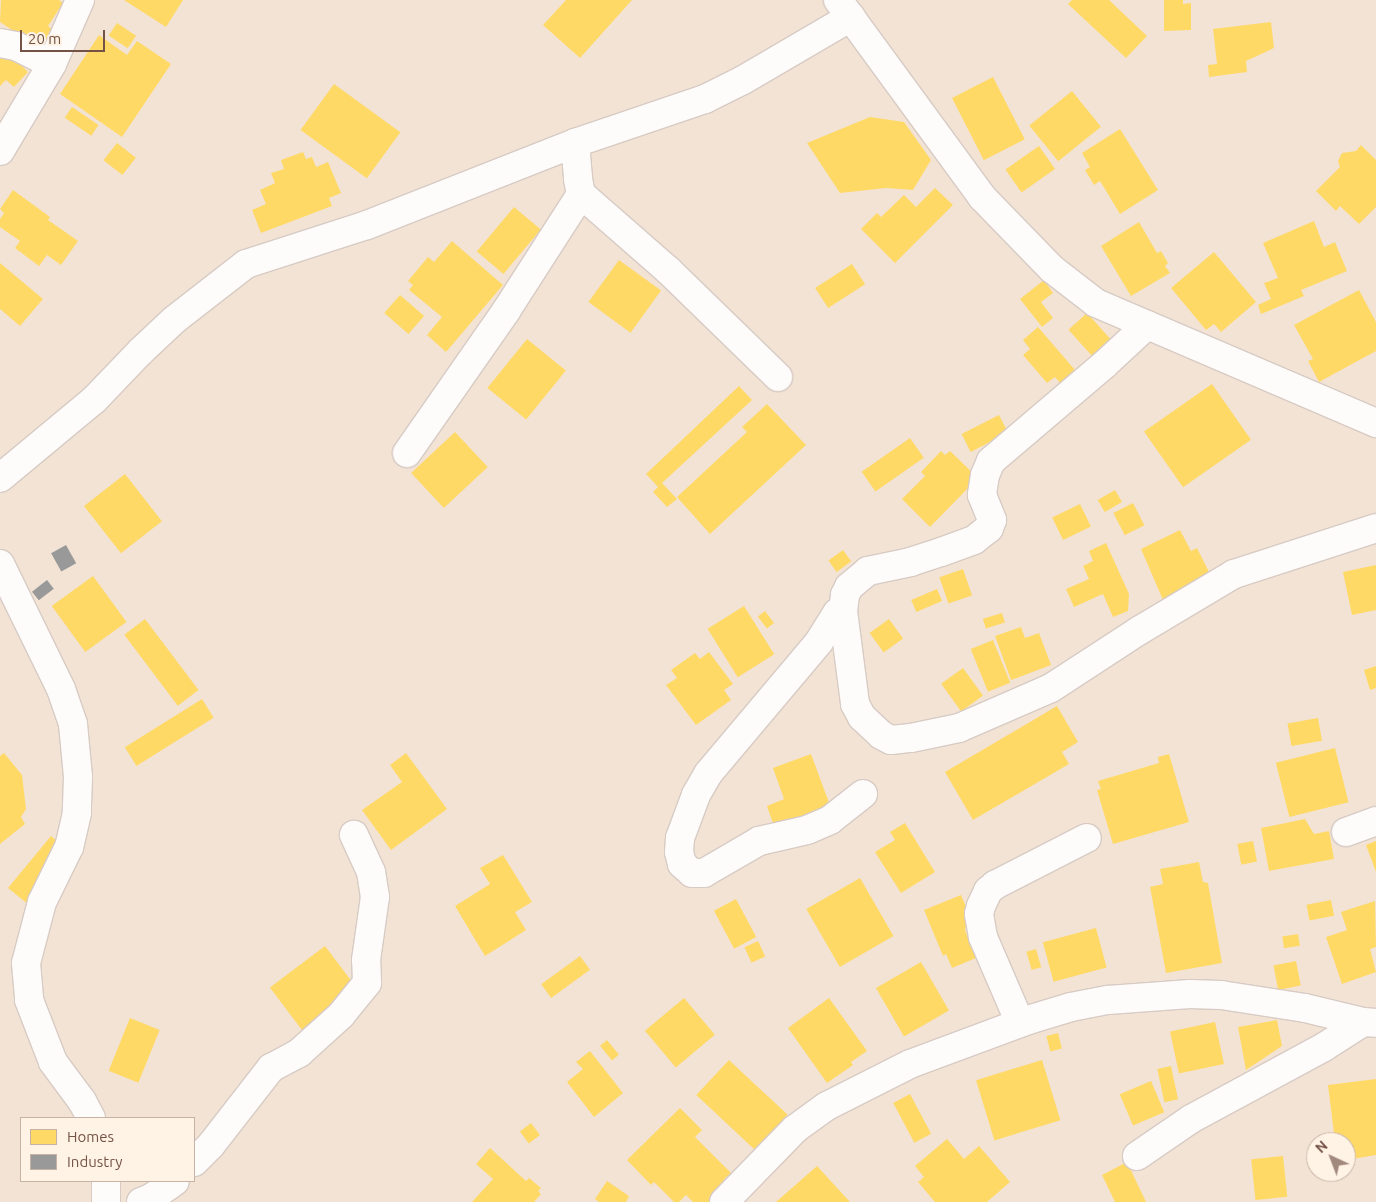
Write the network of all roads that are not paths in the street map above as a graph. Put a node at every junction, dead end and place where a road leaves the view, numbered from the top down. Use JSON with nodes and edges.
{"nodes":[{"id":1,"x":80,"y":0,"type":"edge"},
{"id":2,"x":844,"y":9,"type":"edge"},
{"id":3,"x":0,"y":43,"type":"edge"},
{"id":4,"x":52,"y":64,"type":"junction"},
{"id":5,"x":575,"y":142,"type":"junction"},
{"id":6,"x":1,"y":148,"type":"edge"},
{"id":7,"x":581,"y":194,"type":"junction"},
{"id":8,"x":1147,"y":324,"type":"junction"},
{"id":9,"x":778,"y":377,"type":"dead end"},
{"id":10,"x":1376,"y":422,"type":"edge"},
{"id":11,"x":407,"y":452,"type":"dead end"},
{"id":12,"x":0,"y":478,"type":"edge"},
{"id":13,"x":1376,"y":528,"type":"edge"},
{"id":14,"x":0,"y":564,"type":"edge"},
{"id":15,"x":843,"y":610,"type":"junction"},
{"id":16,"x":863,"y":794,"type":"dead end"},
{"id":17,"x":1376,"y":822,"type":"edge"},
{"id":18,"x":1346,"y":832,"type":"dead end"},
{"id":19,"x":354,"y":835,"type":"dead end"},
{"id":20,"x":1087,"y":838,"type":"dead end"},
{"id":21,"x":1020,"y":1023,"type":"junction"},
{"id":22,"x":1369,"y":1023,"type":"edge"},
{"id":23,"x":90,"y":1117,"type":"edge"},
{"id":24,"x":1137,"y":1156,"type":"dead end"},
{"id":25,"x":195,"y":1161,"type":"edge"},
{"id":26,"x":106,"y":1182,"type":"edge"},
{"id":27,"x":173,"y":1182,"type":"edge"},
{"id":28,"x":106,"y":1202,"type":"edge"},
{"id":29,"x":141,"y":1202,"type":"edge"},
{"id":30,"x":724,"y":1202,"type":"edge"}],
"edges":[{"from":1,"to":4,"type":"street"},
{"from":2,"to":5,"type":"street"},
{"from":2,"to":8,"type":"street"},
{"from":3,"to":4,"type":"street"},
{"from":4,"to":6,"type":"street"},
{"from":5,"to":7,"type":"street"},
{"from":5,"to":12,"type":"street"},
{"from":7,"to":9,"type":"street"},
{"from":7,"to":11,"type":"street"},
{"from":8,"to":10,"type":"street"},
{"from":8,"to":15,"type":"street"},
{"from":13,"to":15,"type":"street"},
{"from":14,"to":23,"type":"street"},
{"from":15,"to":16,"type":"street"},
{"from":17,"to":18,"type":"street"},
{"from":19,"to":25,"type":"street"},
{"from":20,"to":21,"type":"street"},
{"from":21,"to":22,"type":"street"},
{"from":21,"to":30,"type":"street"},
{"from":22,"to":24,"type":"street"},
{"from":26,"to":28,"type":"street"},
{"from":27,"to":29,"type":"street"}]}
